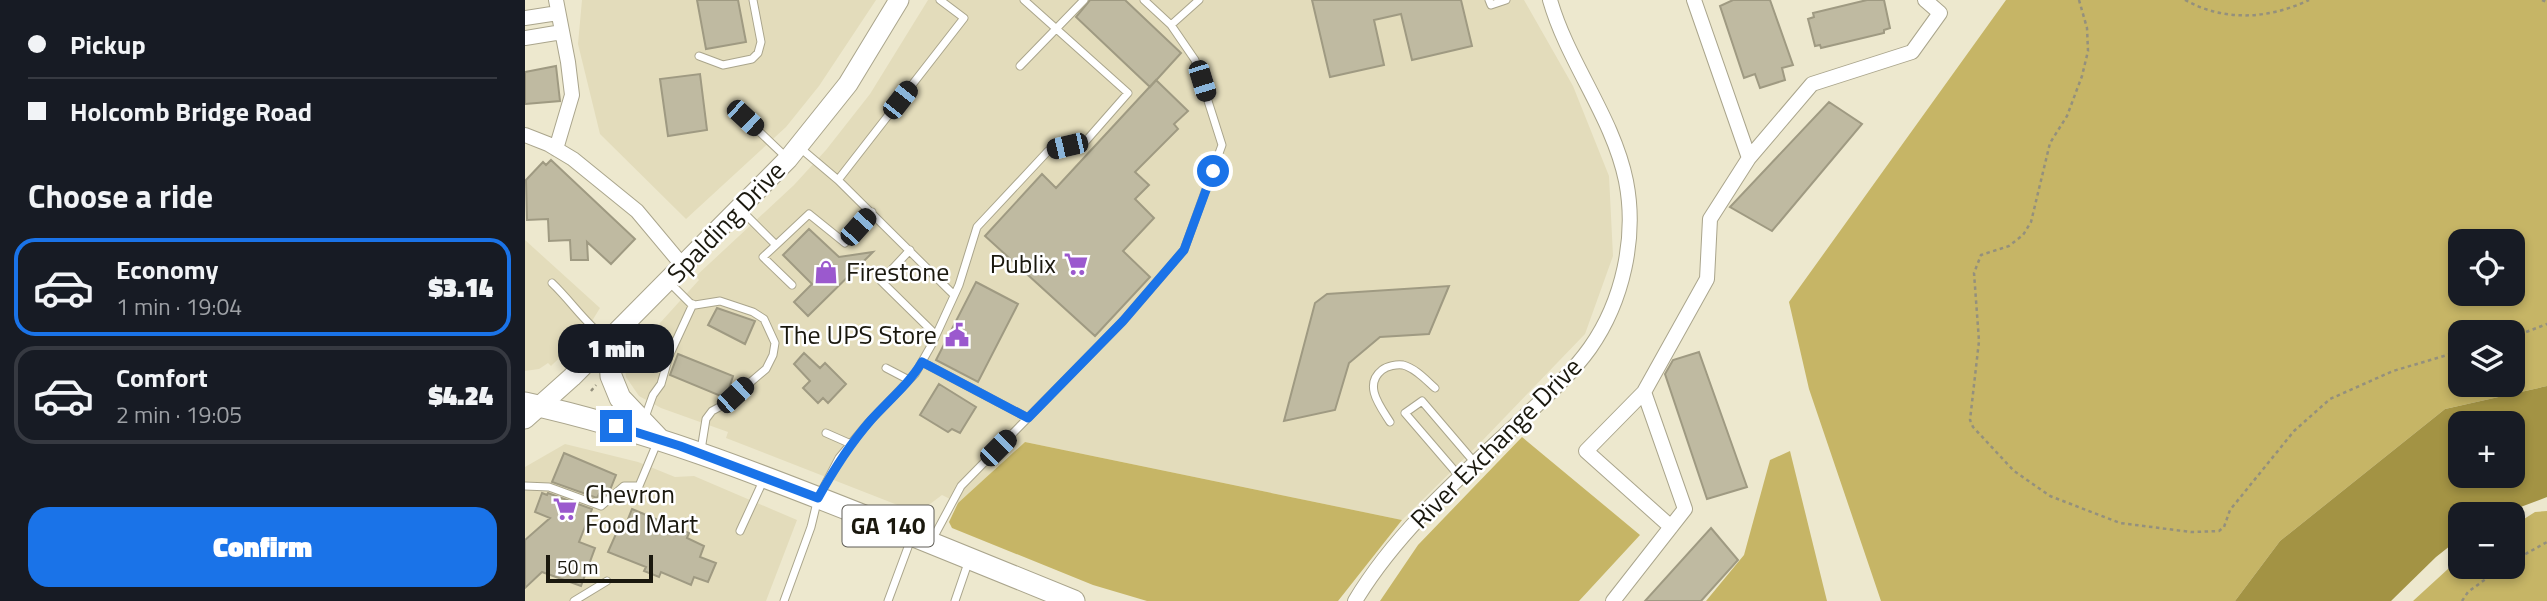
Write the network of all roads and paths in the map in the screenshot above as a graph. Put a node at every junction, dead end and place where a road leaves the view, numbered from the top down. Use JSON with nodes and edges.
{"nodes":[{"id":1,"x":753,"y":0,"type":"edge"},
{"id":2,"x":899,"y":0,"type":"edge"},
{"id":3,"x":940,"y":0,"type":"edge"},
{"id":4,"x":1024,"y":0,"type":"edge"},
{"id":5,"x":1084,"y":0,"type":"edge"},
{"id":6,"x":1144,"y":0,"type":"edge"},
{"id":7,"x":1199,"y":0,"type":"edge"},
{"id":8,"x":1489,"y":0,"type":"edge"},
{"id":9,"x":1506,"y":0,"type":"edge"},
{"id":10,"x":1550,"y":0,"type":"edge"},
{"id":11,"x":1694,"y":0,"type":"edge"},
{"id":12,"x":1924,"y":0,"type":"edge"},
{"id":13,"x":2079,"y":0,"type":"edge"},
{"id":14,"x":2185,"y":0,"type":"edge"},
{"id":15,"x":2309,"y":0,"type":"edge"},
{"id":16,"x":2542,"y":0,"type":"edge"},
{"id":17,"x":2547,"y":2,"type":"edge"},
{"id":18,"x":557,"y":6,"type":"edge"},
{"id":19,"x":525,"y":18,"type":"edge"},
{"id":20,"x":1171,"y":25,"type":"junction"},
{"id":21,"x":1056,"y":29,"type":"junction"},
{"id":22,"x":562,"y":32,"type":"junction"},
{"id":23,"x":525,"y":38,"type":"edge"},
{"id":24,"x":699,"y":56,"type":"dead end"},
{"id":25,"x":1020,"y":66,"type":"dead end"},
{"id":26,"x":745,"y":118,"type":"dead end"},
{"id":27,"x":525,"y":135,"type":"edge"},
{"id":28,"x":556,"y":149,"type":"junction"},
{"id":29,"x":793,"y":153,"type":"junction"},
{"id":30,"x":1749,"y":158,"type":"junction"},
{"id":31,"x":838,"y":180,"type":"junction"},
{"id":32,"x":740,"y":209,"type":"junction"},
{"id":33,"x":872,"y":212,"type":"junction"},
{"id":34,"x":776,"y":246,"type":"junction"},
{"id":35,"x":910,"y":250,"type":"junction"},
{"id":36,"x":683,"y":266,"type":"junction"},
{"id":37,"x":668,"y":281,"type":"junction"},
{"id":38,"x":552,"y":283,"type":"dead end"},
{"id":39,"x":792,"y":285,"type":"dead end"},
{"id":40,"x":954,"y":295,"type":"junction"},
{"id":41,"x":693,"y":304,"type":"junction"},
{"id":42,"x":2547,"y":324,"type":"edge"},
{"id":43,"x":2525,"y":332,"type":"edge"},
{"id":44,"x":936,"y":335,"type":"junction"},
{"id":45,"x":609,"y":341,"type":"junction"},
{"id":46,"x":2448,"y":355,"type":"edge"},
{"id":47,"x":922,"y":362,"type":"junction"},
{"id":48,"x":886,"y":368,"type":"dead end"},
{"id":49,"x":909,"y":380,"type":"junction"},
{"id":50,"x":590,"y":383,"type":"dead end"},
{"id":51,"x":1435,"y":388,"type":"dead end"},
{"id":52,"x":591,"y":391,"type":"dead end"},
{"id":53,"x":1644,"y":393,"type":"junction"},
{"id":54,"x":530,"y":410,"type":"edge"},
{"id":55,"x":1028,"y":418,"type":"junction"},
{"id":56,"x":644,"y":420,"type":"junction"},
{"id":57,"x":1390,"y":422,"type":"dead end"},
{"id":58,"x":826,"y":433,"type":"dead end"},
{"id":59,"x":659,"y":439,"type":"junction"},
{"id":60,"x":851,"y":444,"type":"junction"},
{"id":61,"x":700,"y":454,"type":"junction"},
{"id":62,"x":1475,"y":463,"type":"junction"},
{"id":63,"x":764,"y":477,"type":"junction"},
{"id":64,"x":1460,"y":477,"type":"junction"},
{"id":65,"x":525,"y":486,"type":"edge"},
{"id":66,"x":818,"y":498,"type":"junction"},
{"id":67,"x":1671,"y":527,"type":"junction"},
{"id":68,"x":740,"y":531,"type":"dead end"},
{"id":69,"x":921,"y":539,"type":"junction"},
{"id":70,"x":2547,"y":542,"type":"edge"},
{"id":71,"x":2525,"y":554,"type":"edge"},
{"id":72,"x":970,"y":559,"type":"junction"},
{"id":73,"x":2486,"y":579,"type":"edge"},
{"id":74,"x":607,"y":581,"type":"dead end"},
{"id":75,"x":574,"y":601,"type":"edge"},
{"id":76,"x":784,"y":601,"type":"edge"},
{"id":77,"x":888,"y":601,"type":"edge"},
{"id":78,"x":955,"y":601,"type":"edge"},
{"id":79,"x":1074,"y":601,"type":"edge"},
{"id":80,"x":1355,"y":601,"type":"edge"},
{"id":81,"x":1613,"y":601,"type":"edge"},
{"id":82,"x":2462,"y":601,"type":"edge"}],
"edges":[{"from":1,"to":24,"type":"lane"},
{"from":2,"to":29,"type":"main road","name":"Spalding Drive"},
{"from":3,"to":31,"type":"lane"},
{"from":4,"to":21,"type":"lane"},
{"from":5,"to":21,"type":"lane"},
{"from":6,"to":20,"type":"lane"},
{"from":7,"to":20,"type":"lane"},
{"from":8,"to":9,"type":"lane"},
{"from":10,"to":62,"type":"street","name":"River Exchange Drive"},
{"from":11,"to":30,"type":"street"},
{"from":12,"to":30,"type":"street"},
{"from":13,"to":46,"type":"path"},
{"from":14,"to":15,"type":"path"},
{"from":16,"to":17,"type":"path"},
{"from":18,"to":19,"type":"street"},
{"from":18,"to":22,"type":"street"},
{"from":20,"to":55,"type":"lane"},
{"from":21,"to":25,"type":"lane"},
{"from":21,"to":40,"type":"lane"},
{"from":22,"to":23,"type":"street"},
{"from":22,"to":28,"type":"street"},
{"from":26,"to":29,"type":"lane"},
{"from":27,"to":28,"type":"street"},
{"from":28,"to":36,"type":"street"},
{"from":29,"to":31,"type":"lane"},
{"from":29,"to":32,"type":"main road","name":"Spalding Drive"},
{"from":30,"to":53,"type":"street"},
{"from":31,"to":33,"type":"lane"},
{"from":32,"to":34,"type":"lane"},
{"from":32,"to":36,"type":"main road","name":"Spalding Drive"},
{"from":33,"to":34,"type":"lane"},
{"from":33,"to":35,"type":"lane"},
{"from":34,"to":39,"type":"lane"},
{"from":35,"to":40,"type":"lane"},
{"from":35,"to":44,"type":"lane"},
{"from":36,"to":37,"type":"main road","name":"Spalding Drive"},
{"from":37,"to":41,"type":"lane"},
{"from":37,"to":45,"type":"main road","name":"Spalding Drive"},
{"from":38,"to":45,"type":"lane"},
{"from":40,"to":44,"type":"lane"},
{"from":41,"to":56,"type":"lane"},
{"from":41,"to":61,"type":"lane"},
{"from":42,"to":43,"type":"path"},
{"from":44,"to":47,"type":"lane"},
{"from":45,"to":54,"type":"main road","name":"Spalding Drive"},
{"from":45,"to":56,"type":"main road"},
{"from":47,"to":49,"type":"lane"},
{"from":47,"to":55,"type":"lane"},
{"from":48,"to":49,"type":"lane"},
{"from":49,"to":60,"type":"lane"},
{"from":50,"to":52,"type":"path"},
{"from":51,"to":57,"type":"lane"},
{"from":53,"to":67,"type":"street"},
{"from":53,"to":67,"type":"street"},
{"from":54,"to":59,"type":"main road","number":"GA 140"},
{"from":55,"to":69,"type":"lane"},
{"from":56,"to":59,"type":"main road"},
{"from":58,"to":60,"type":"lane"},
{"from":59,"to":61,"type":"main road","number":"GA 140"},
{"from":59,"to":65,"type":"lane"},
{"from":60,"to":66,"type":"lane"},
{"from":61,"to":63,"type":"main road","number":"GA 140"},
{"from":62,"to":64,"type":"street","name":"River Exchange Drive"},
{"from":62,"to":64,"type":"lane"},
{"from":63,"to":66,"type":"main road","number":"GA 140"},
{"from":63,"to":68,"type":"lane"},
{"from":64,"to":80,"type":"street","name":"River Exchange Drive"},
{"from":66,"to":69,"type":"main road","number":"GA 140"},
{"from":66,"to":76,"type":"lane"},
{"from":67,"to":81,"type":"street"},
{"from":69,"to":72,"type":"main road","number":"GA 140"},
{"from":69,"to":77,"type":"lane"},
{"from":70,"to":71,"type":"path"},
{"from":72,"to":78,"type":"lane"},
{"from":72,"to":79,"type":"main road","number":"GA 140"},
{"from":73,"to":82,"type":"path"},
{"from":74,"to":75,"type":"lane"}]}
